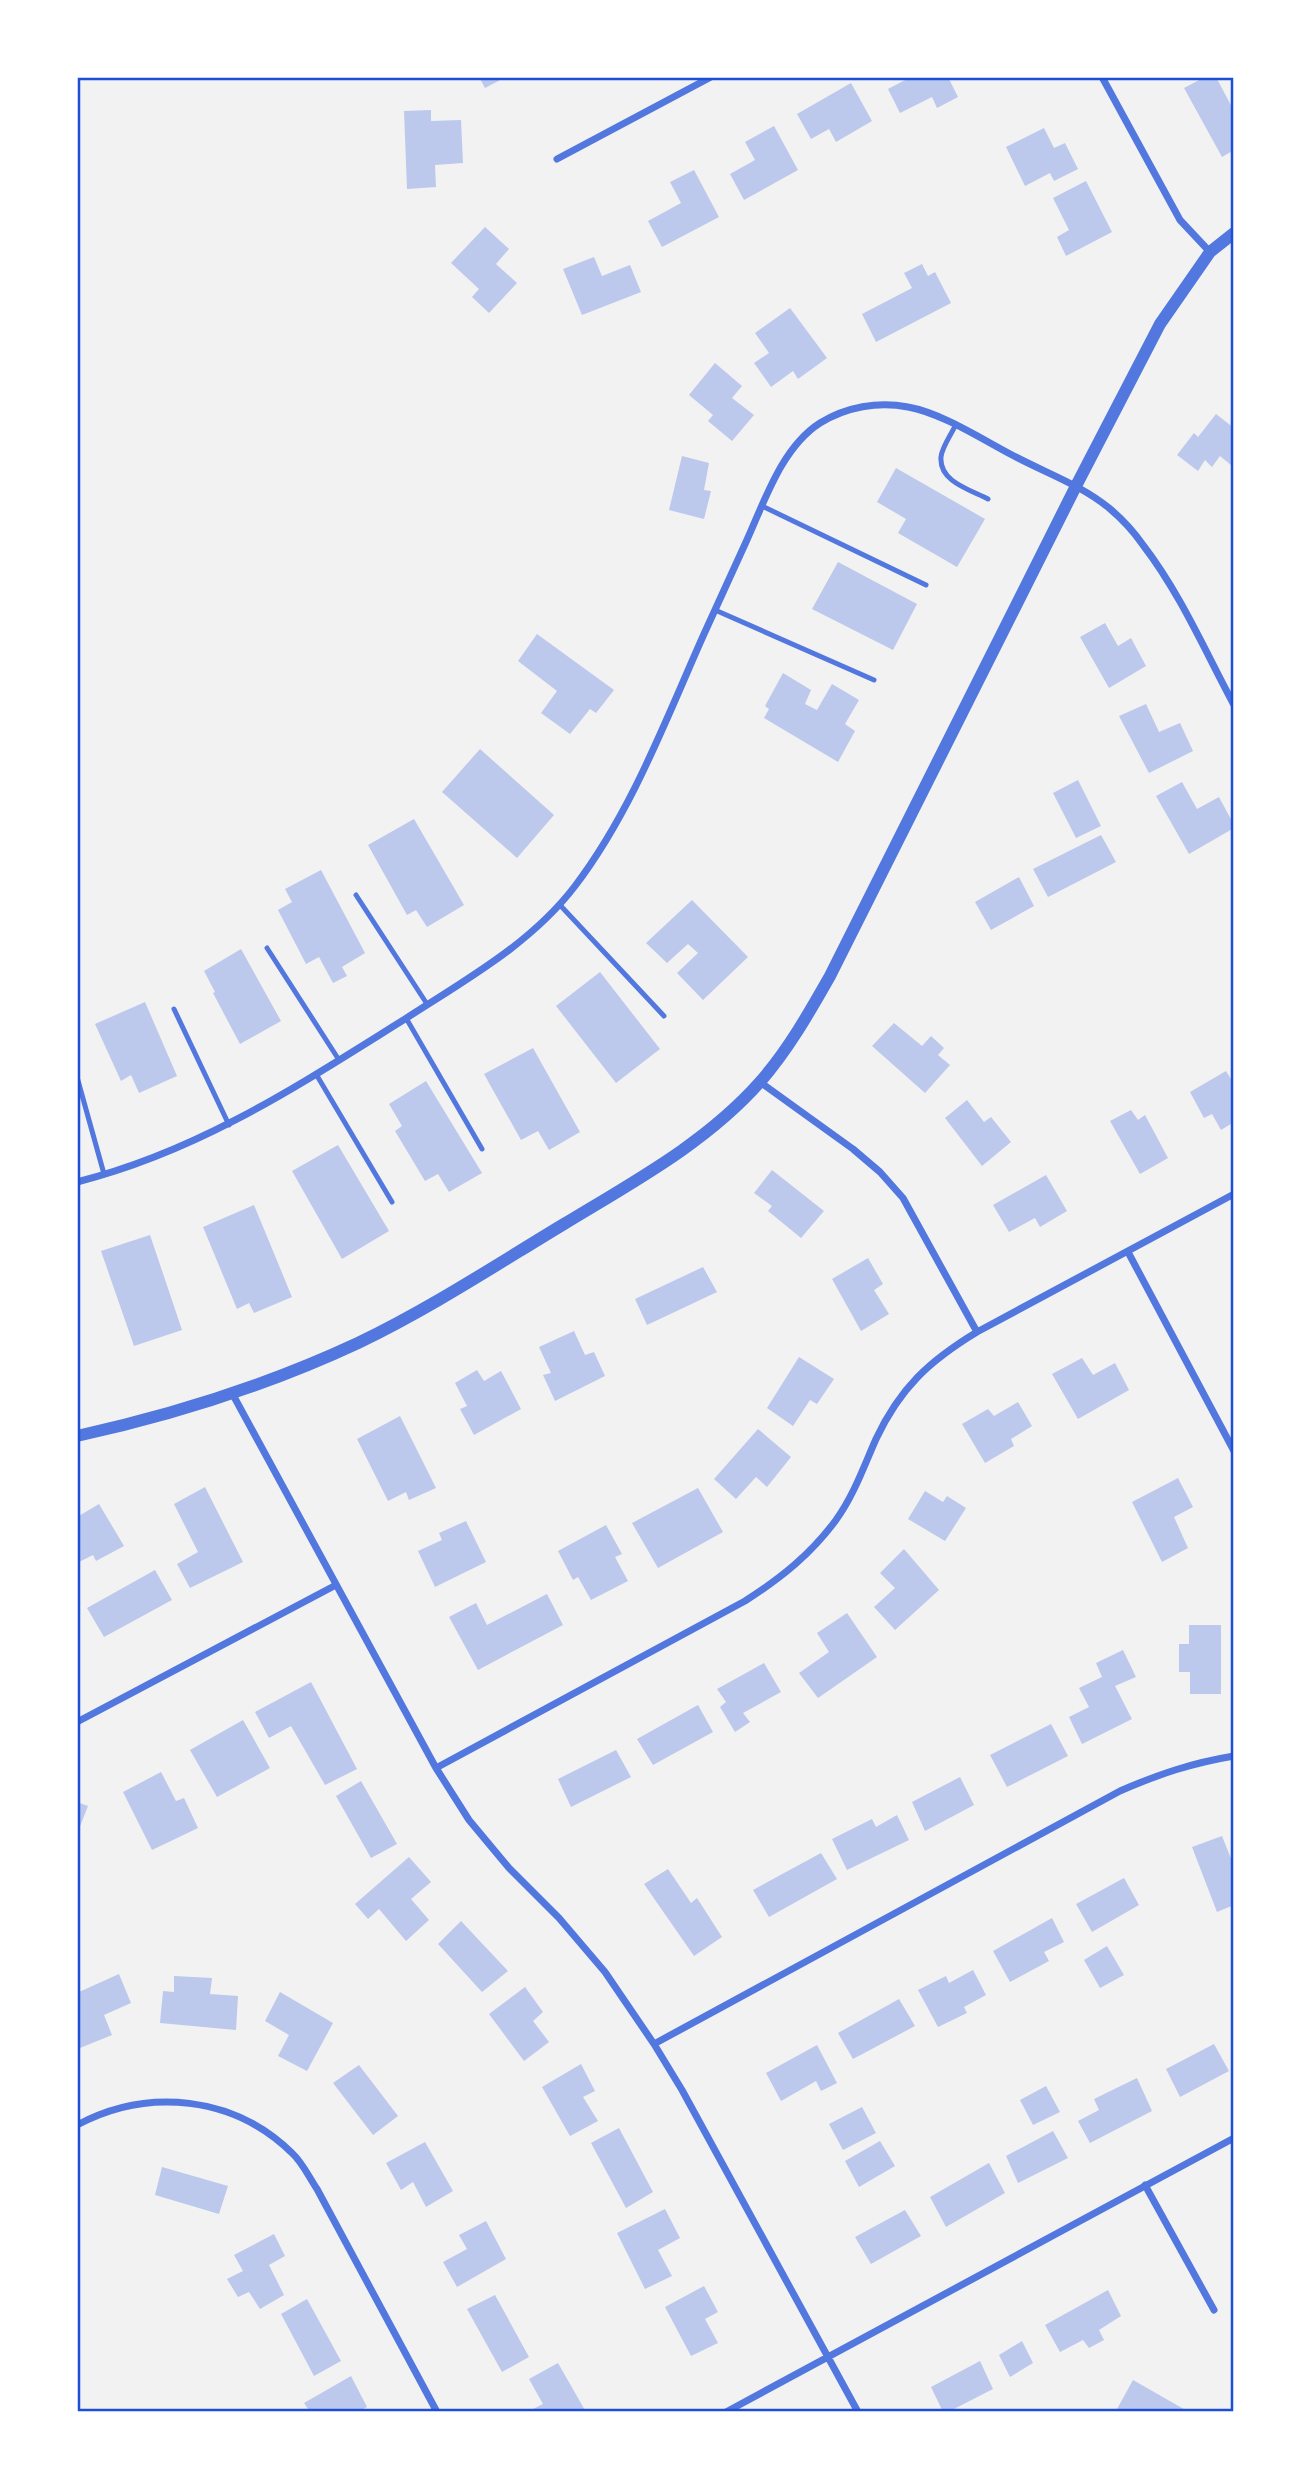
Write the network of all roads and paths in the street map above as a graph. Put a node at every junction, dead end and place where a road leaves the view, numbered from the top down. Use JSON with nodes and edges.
{"nodes":[{"id":1,"x":710,"y":77,"type":"edge"},
{"id":2,"x":1102,"y":77,"type":"edge"},
{"id":3,"x":557,"y":159,"type":"dead end"},
{"id":4,"x":1234,"y":233,"type":"edge"},
{"id":5,"x":1210,"y":252,"type":"junction"},
{"id":6,"x":955,"y":426,"type":"junction"},
{"id":7,"x":1076,"y":486,"type":"junction"},
{"id":8,"x":988,"y":499,"type":"dead end"},
{"id":9,"x":762,"y":506,"type":"junction"},
{"id":10,"x":926,"y":585,"type":"dead end"},
{"id":11,"x":715,"y":610,"type":"junction"},
{"id":12,"x":874,"y":680,"type":"dead end"},
{"id":13,"x":1234,"y":705,"type":"edge"},
{"id":14,"x":356,"y":895,"type":"dead end"},
{"id":15,"x":559,"y":904,"type":"junction"},
{"id":16,"x":267,"y":948,"type":"dead end"},
{"id":17,"x":427,"y":1004,"type":"junction"},
{"id":18,"x":174,"y":1009,"type":"dead end"},
{"id":19,"x":664,"y":1016,"type":"dead end"},
{"id":20,"x":406,"y":1018,"type":"junction"},
{"id":21,"x":339,"y":1060,"type":"junction"},
{"id":22,"x":316,"y":1074,"type":"junction"},
{"id":23,"x":77,"y":1077,"type":"edge"},
{"id":24,"x":760,"y":1082,"type":"junction"},
{"id":25,"x":229,"y":1125,"type":"junction"},
{"id":26,"x":482,"y":1149,"type":"dead end"},
{"id":27,"x":103,"y":1174,"type":"junction"},
{"id":28,"x":77,"y":1182,"type":"edge"},
{"id":29,"x":1234,"y":1194,"type":"edge"},
{"id":30,"x":392,"y":1202,"type":"dead end"},
{"id":31,"x":1128,"y":1252,"type":"junction"},
{"id":32,"x":976,"y":1332,"type":"junction"},
{"id":33,"x":232,"y":1393,"type":"junction"},
{"id":34,"x":77,"y":1436,"type":"edge"},
{"id":35,"x":1234,"y":1451,"type":"edge"},
{"id":36,"x":337,"y":1585,"type":"junction"},
{"id":37,"x":77,"y":1723,"type":"edge"},
{"id":38,"x":1234,"y":1756,"type":"edge"},
{"id":39,"x":436,"y":1768,"type":"junction"},
{"id":40,"x":654,"y":2044,"type":"junction"},
{"id":41,"x":77,"y":2125,"type":"edge"},
{"id":42,"x":1234,"y":2137,"type":"edge"},
{"id":43,"x":1145,"y":2186,"type":"junction"},
{"id":44,"x":1213,"y":2310,"type":"dead end"},
{"id":45,"x":828,"y":2357,"type":"junction"},
{"id":46,"x":437,"y":2412,"type":"edge"},
{"id":47,"x":726,"y":2412,"type":"edge"},
{"id":48,"x":858,"y":2412,"type":"edge"}],
"edges":[{"from":1,"to":3,"type":"street"},
{"from":2,"to":5,"type":"street"},
{"from":4,"to":5,"type":"street"},
{"from":5,"to":7,"type":"street"},
{"from":6,"to":7,"type":"street"},
{"from":6,"to":8,"type":"lane"},
{"from":6,"to":9,"type":"street"},
{"from":7,"to":13,"type":"street"},
{"from":7,"to":24,"type":"street"},
{"from":9,"to":10,"type":"lane"},
{"from":9,"to":11,"type":"street"},
{"from":11,"to":12,"type":"lane"},
{"from":11,"to":15,"type":"street"},
{"from":14,"to":17,"type":"lane"},
{"from":15,"to":17,"type":"street"},
{"from":15,"to":19,"type":"lane"},
{"from":16,"to":21,"type":"lane"},
{"from":17,"to":20,"type":"street"},
{"from":18,"to":25,"type":"lane"},
{"from":20,"to":21,"type":"street"},
{"from":20,"to":26,"type":"lane"},
{"from":21,"to":22,"type":"street"},
{"from":22,"to":25,"type":"street"},
{"from":22,"to":30,"type":"lane"},
{"from":23,"to":27,"type":"lane"},
{"from":24,"to":32,"type":"street"},
{"from":24,"to":33,"type":"street"},
{"from":25,"to":27,"type":"street"},
{"from":27,"to":28,"type":"street"},
{"from":29,"to":31,"type":"street"},
{"from":31,"to":32,"type":"street"},
{"from":31,"to":35,"type":"street"},
{"from":32,"to":39,"type":"street"},
{"from":33,"to":34,"type":"street"},
{"from":33,"to":36,"type":"street"},
{"from":36,"to":37,"type":"street"},
{"from":36,"to":39,"type":"street"},
{"from":38,"to":40,"type":"street"},
{"from":39,"to":40,"type":"street"},
{"from":40,"to":45,"type":"street"},
{"from":41,"to":46,"type":"street"},
{"from":42,"to":43,"type":"street"},
{"from":43,"to":44,"type":"street"},
{"from":43,"to":45,"type":"street"},
{"from":45,"to":47,"type":"street"},
{"from":45,"to":48,"type":"street"}]}
